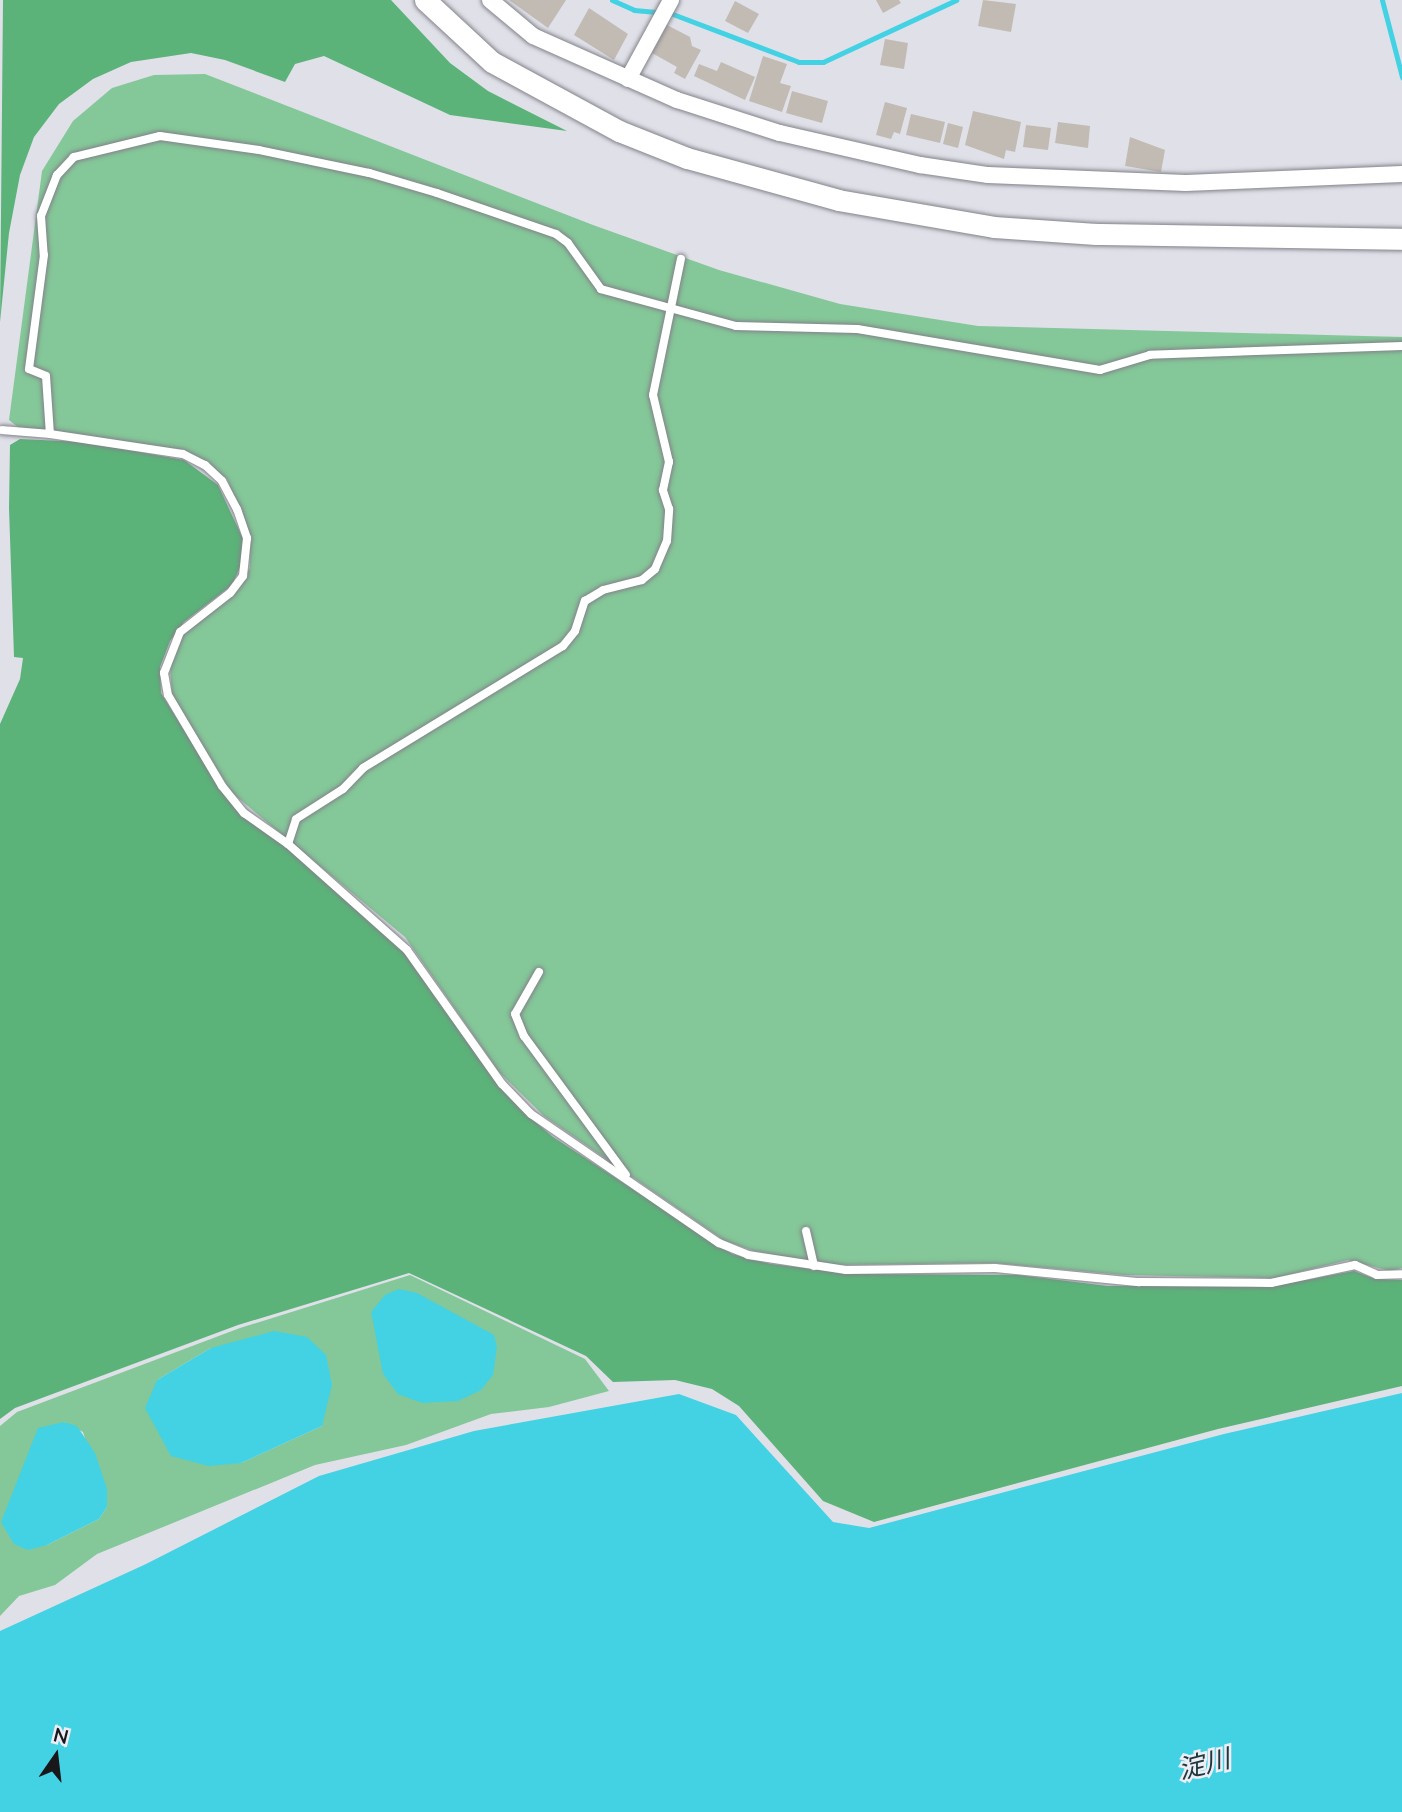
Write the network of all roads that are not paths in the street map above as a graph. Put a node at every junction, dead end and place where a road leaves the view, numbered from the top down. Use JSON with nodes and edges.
{"nodes":[{"id":1,"x":425,"y":0,"type":"edge"},
{"id":2,"x":490,"y":0,"type":"edge"},
{"id":3,"x":671,"y":0,"type":"edge"},
{"id":4,"x":628,"y":79,"type":"junction"},
{"id":5,"x":1402,"y":174,"type":"edge"},
{"id":6,"x":1402,"y":239,"type":"edge"},
{"id":7,"x":681,"y":259,"type":"dead end"},
{"id":8,"x":669,"y":305,"type":"junction"},
{"id":9,"x":1402,"y":346,"type":"edge"},
{"id":10,"x":2,"y":430,"type":"dead end"},
{"id":11,"x":50,"y":434,"type":"junction"},
{"id":12,"x":289,"y":844,"type":"junction"},
{"id":13,"x":539,"y":972,"type":"dead end"},
{"id":14,"x":630,"y":1180,"type":"junction"},
{"id":15,"x":806,"y":1231,"type":"dead end"},
{"id":16,"x":814,"y":1266,"type":"junction"},
{"id":17,"x":1402,"y":1274,"type":"edge"}],
"edges":[{"from":1,"to":6,"type":"street"},
{"from":2,"to":4,"type":"street"},
{"from":3,"to":4,"type":"street"},
{"from":4,"to":5,"type":"street"},
{"from":7,"to":8,"type":"lane"},
{"from":8,"to":9,"type":"lane"},
{"from":8,"to":11,"type":"lane"},
{"from":8,"to":12,"type":"lane"},
{"from":10,"to":11,"type":"lane"},
{"from":11,"to":12,"type":"lane"},
{"from":12,"to":14,"type":"lane"},
{"from":13,"to":14,"type":"lane"},
{"from":14,"to":16,"type":"lane"},
{"from":15,"to":16,"type":"lane"},
{"from":16,"to":17,"type":"lane"}]}
